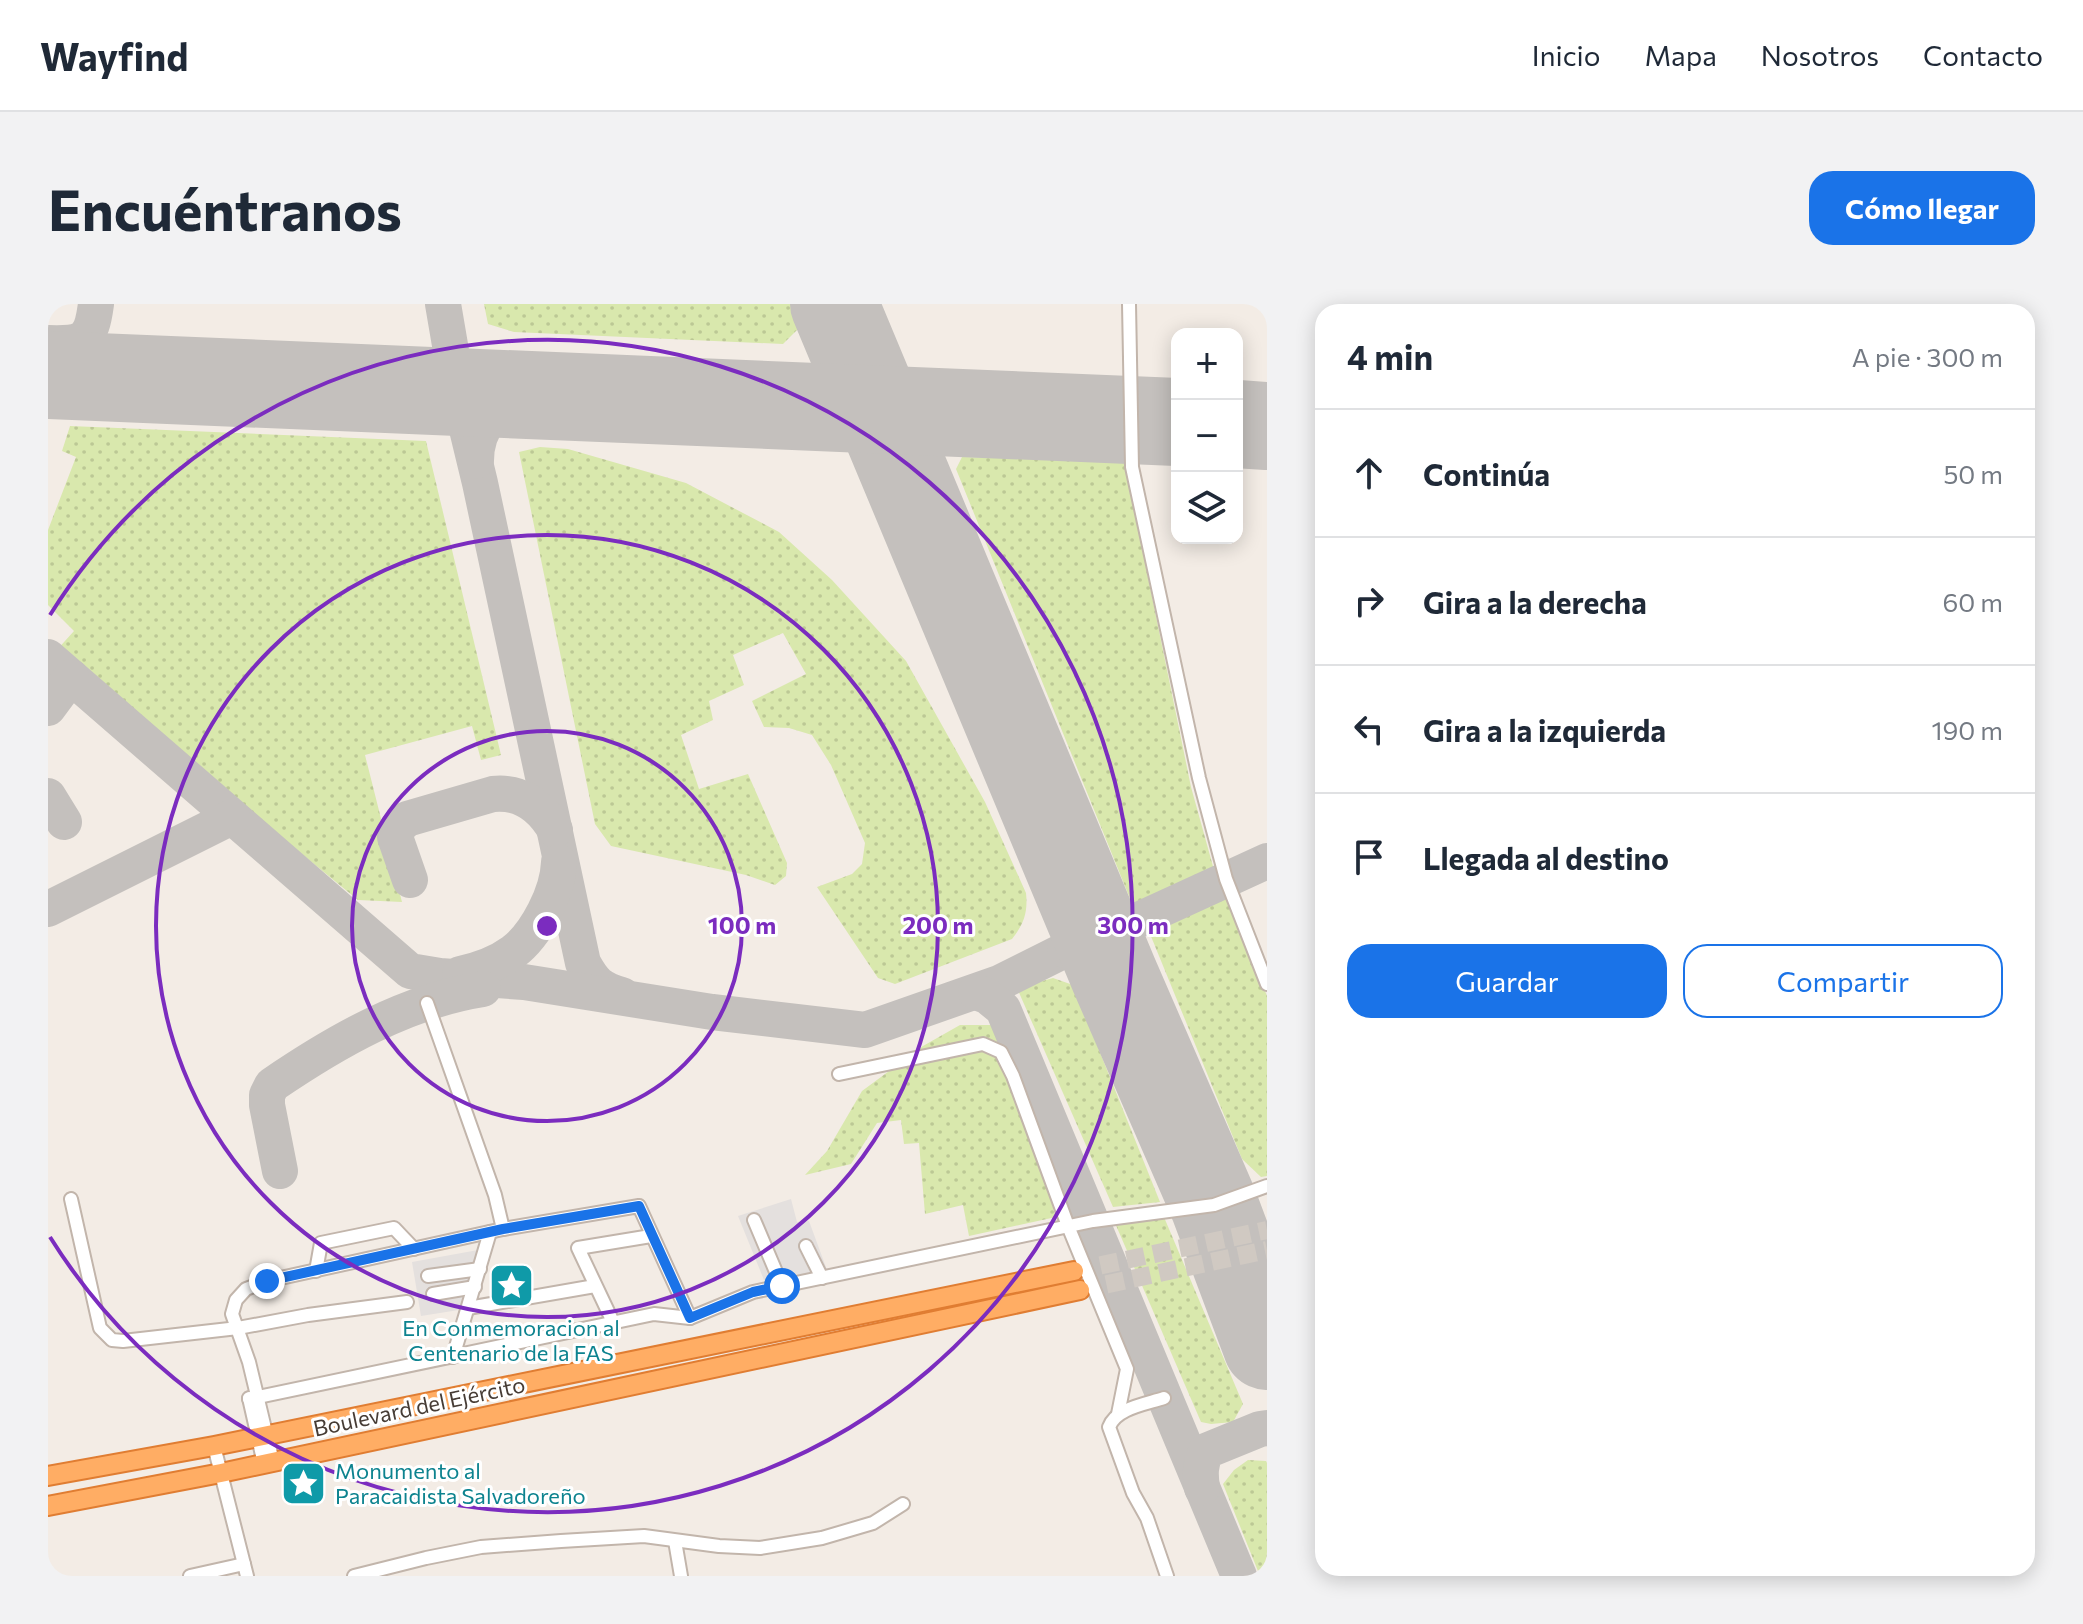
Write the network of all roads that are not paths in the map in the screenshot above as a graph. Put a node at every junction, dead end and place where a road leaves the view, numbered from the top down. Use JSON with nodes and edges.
{"nodes":[{"id":1,"x":1129,"y":304,"type":"edge"},
{"id":2,"x":1267,"y":984,"type":"edge"},
{"id":3,"x":427,"y":1003,"type":"dead end"},
{"id":4,"x":839,"y":1074,"type":"dead end"},
{"id":5,"x":1267,"y":1186,"type":"edge"},
{"id":6,"x":71,"y":1199,"type":"dead end"},
{"id":7,"x":754,"y":1220,"type":"dead end"},
{"id":8,"x":1068,"y":1226,"type":"junction"},
{"id":9,"x":497,"y":1231,"type":"junction"},
{"id":10,"x":651,"y":1236,"type":"junction"},
{"id":11,"x":806,"y":1246,"type":"dead end"},
{"id":12,"x":414,"y":1249,"type":"junction"},
{"id":13,"x":480,"y":1269,"type":"junction"},
{"id":14,"x":316,"y":1271,"type":"junction"},
{"id":15,"x":1074,"y":1271,"type":"tunnel mouth"},
{"id":16,"x":428,"y":1276,"type":"dead end"},
{"id":17,"x":822,"y":1278,"type":"junction"},
{"id":18,"x":595,"y":1286,"type":"junction"},
{"id":19,"x":782,"y":1286,"type":"junction"},
{"id":20,"x":475,"y":1287,"type":"junction"},
{"id":21,"x":1080,"y":1290,"type":"tunnel mouth"},
{"id":22,"x":433,"y":1294,"type":"dead end"},
{"id":23,"x":407,"y":1302,"type":"dead end"},
{"id":24,"x":468,"y":1308,"type":"junction"},
{"id":25,"x":690,"y":1318,"type":"junction"},
{"id":26,"x":613,"y":1322,"type":"junction"},
{"id":27,"x":238,"y":1328,"type":"junction"},
{"id":28,"x":453,"y":1357,"type":"junction"},
{"id":29,"x":253,"y":1398,"type":"junction"},
{"id":30,"x":1164,"y":1398,"type":"dead end"},
{"id":31,"x":1118,"y":1414,"type":"junction"},
{"id":32,"x":262,"y":1436,"type":"junction"},
{"id":33,"x":214,"y":1446,"type":"junction"},
{"id":34,"x":268,"y":1463,"type":"junction"},
{"id":35,"x":221,"y":1473,"type":"junction"},
{"id":36,"x":48,"y":1476,"type":"edge"},
{"id":37,"x":903,"y":1504,"type":"dead end"},
{"id":38,"x":48,"y":1506,"type":"edge"},
{"id":39,"x":675,"y":1541,"type":"junction"},
{"id":40,"x":245,"y":1570,"type":"edge"},
{"id":41,"x":190,"y":1576,"type":"edge"},
{"id":42,"x":354,"y":1576,"type":"edge"},
{"id":43,"x":681,"y":1576,"type":"edge"},
{"id":44,"x":1167,"y":1576,"type":"edge"}],
"edges":[{"from":1,"to":2,"type":"street"},
{"from":3,"to":9,"type":"street"},
{"from":4,"to":8,"type":"street"},
{"from":5,"to":8,"type":"street"},
{"from":6,"to":27,"type":"street"},
{"from":7,"to":19,"type":"street"},
{"from":8,"to":17,"type":"street"},
{"from":8,"to":31,"type":"street"},
{"from":9,"to":10,"type":"street"},
{"from":9,"to":12,"type":"street"},
{"from":9,"to":13,"type":"street"},
{"from":10,"to":18,"type":"street"},
{"from":10,"to":25,"type":"street"},
{"from":11,"to":17,"type":"street"},
{"from":12,"to":14,"type":"street"},
{"from":12,"to":14,"type":"street"},
{"from":13,"to":16,"type":"street"},
{"from":13,"to":20,"type":"street"},
{"from":14,"to":27,"type":"street"},
{"from":15,"to":32,"type":"highway","name":"Boulevard del Ejército"},
{"from":17,"to":19,"type":"street"},
{"from":18,"to":24,"type":"street"},
{"from":18,"to":26,"type":"street"},
{"from":19,"to":25,"type":"street"},
{"from":20,"to":22,"type":"street"},
{"from":20,"to":24,"type":"street"},
{"from":21,"to":34,"type":"highway","name":"Boulevard del Ejército"},
{"from":23,"to":27,"type":"street"},
{"from":24,"to":28,"type":"street"},
{"from":25,"to":26,"type":"street"},
{"from":26,"to":28,"type":"street"},
{"from":27,"to":29,"type":"street"},
{"from":28,"to":29,"type":"street"},
{"from":29,"to":32,"type":"street"},
{"from":30,"to":31,"type":"street"},
{"from":31,"to":44,"type":"street"},
{"from":32,"to":33,"type":"highway","name":"Boulevard del Ejército"},
{"from":32,"to":34,"type":"street"},
{"from":33,"to":35,"type":"street"},
{"from":33,"to":36,"type":"highway","name":"Boulevard del Ejército"},
{"from":34,"to":35,"type":"highway","name":"Boulevard del Ejército"},
{"from":35,"to":38,"type":"highway","name":"Boulevard del Ejército"},
{"from":35,"to":40,"type":"street"},
{"from":37,"to":39,"type":"street"},
{"from":39,"to":42,"type":"street"},
{"from":39,"to":43,"type":"street"},
{"from":40,"to":41,"type":"street"}]}
